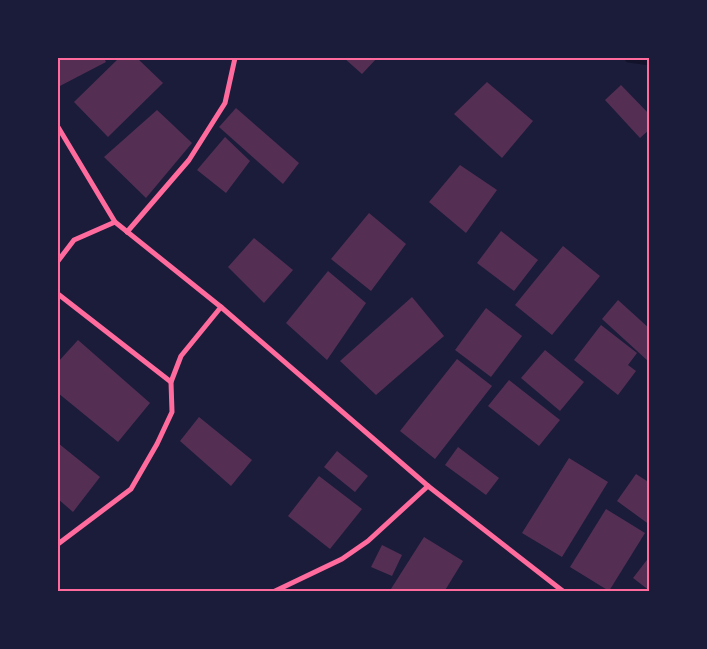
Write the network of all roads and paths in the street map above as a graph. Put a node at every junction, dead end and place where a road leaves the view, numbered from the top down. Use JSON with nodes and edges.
{"nodes":[{"id":1,"x":235,"y":58,"type":"edge"},
{"id":2,"x":58,"y":128,"type":"edge"},
{"id":3,"x":115,"y":222,"type":"junction"},
{"id":4,"x":127,"y":232,"type":"junction"},
{"id":5,"x":58,"y":261,"type":"edge"},
{"id":6,"x":58,"y":294,"type":"edge"},
{"id":7,"x":221,"y":307,"type":"junction"},
{"id":8,"x":171,"y":382,"type":"junction"},
{"id":9,"x":428,"y":486,"type":"junction"},
{"id":10,"x":58,"y":544,"type":"edge"},
{"id":11,"x":273,"y":592,"type":"edge"},
{"id":12,"x":564,"y":592,"type":"edge"}],
"edges":[{"from":1,"to":4,"type":"street"},
{"from":2,"to":3,"type":"street"},
{"from":3,"to":4,"type":"street"},
{"from":3,"to":5,"type":"street"},
{"from":4,"to":7,"type":"street"},
{"from":6,"to":8,"type":"street"},
{"from":7,"to":8,"type":"street"},
{"from":7,"to":9,"type":"street"},
{"from":8,"to":10,"type":"street"},
{"from":9,"to":11,"type":"street"},
{"from":9,"to":12,"type":"street"}]}
